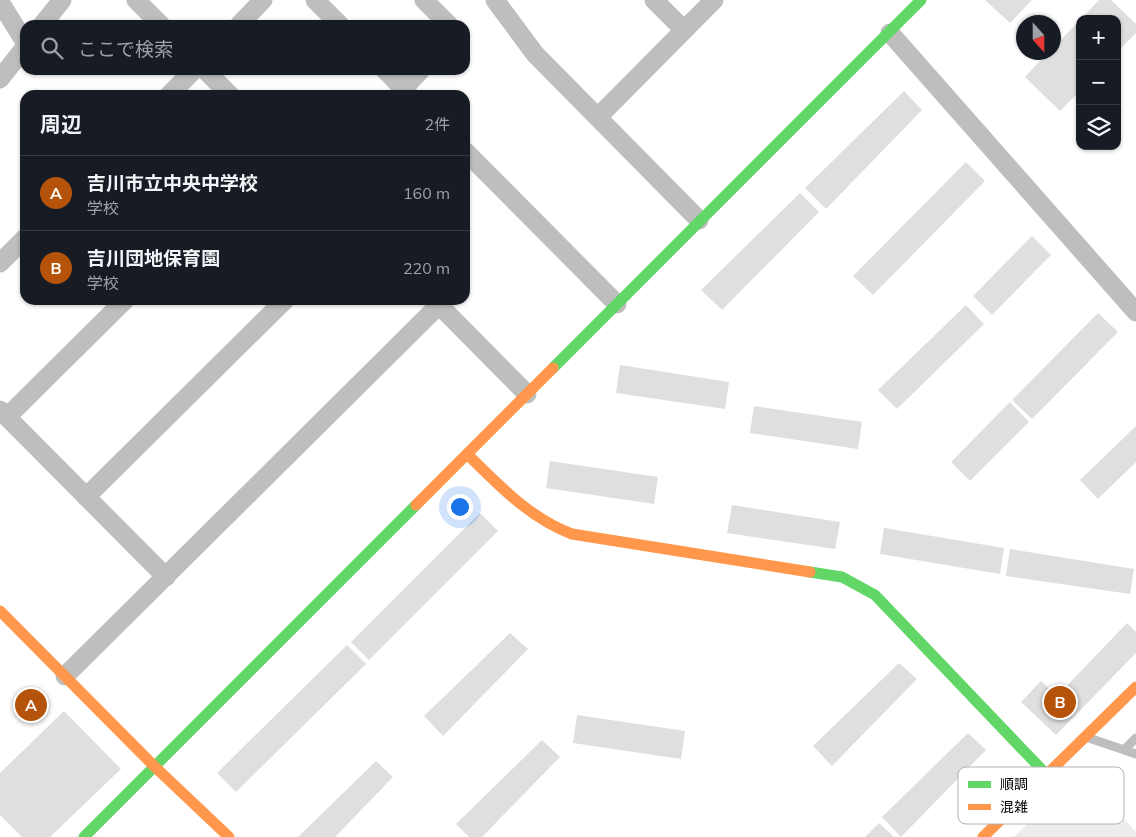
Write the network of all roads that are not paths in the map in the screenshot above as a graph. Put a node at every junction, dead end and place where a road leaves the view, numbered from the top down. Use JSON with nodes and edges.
{"nodes":[{"id":1,"x":62,"y":0,"type":"edge"},
{"id":2,"x":136,"y":0,"type":"edge"},
{"id":3,"x":263,"y":0,"type":"edge"},
{"id":4,"x":315,"y":0,"type":"edge"},
{"id":5,"x":424,"y":0,"type":"edge"},
{"id":6,"x":495,"y":0,"type":"edge"},
{"id":7,"x":654,"y":0,"type":"edge"},
{"id":8,"x":714,"y":0,"type":"edge"},
{"id":9,"x":921,"y":0,"type":"edge"},
{"id":10,"x":0,"y":2,"type":"edge"},
{"id":11,"x":46,"y":20,"type":"edge"},
{"id":12,"x":156,"y":20,"type":"edge"},
{"id":13,"x":243,"y":20,"type":"edge"},
{"id":14,"x":335,"y":20,"type":"edge"},
{"id":15,"x":444,"y":20,"type":"edge"},
{"id":16,"x":684,"y":30,"type":"junction"},
{"id":17,"x":890,"y":33,"type":"junction"},
{"id":18,"x":20,"y":34,"type":"edge"},
{"id":19,"x":20,"y":53,"type":"edge"},
{"id":20,"x":189,"y":75,"type":"edge"},
{"id":21,"x":210,"y":75,"type":"edge"},
{"id":22,"x":389,"y":75,"type":"edge"},
{"id":23,"x":418,"y":75,"type":"edge"},
{"id":24,"x":0,"y":79,"type":"edge"},
{"id":25,"x":174,"y":90,"type":"edge"},
{"id":26,"x":225,"y":90,"type":"edge"},
{"id":27,"x":404,"y":90,"type":"edge"},
{"id":28,"x":407,"y":90,"type":"edge"},
{"id":29,"x":598,"y":117,"type":"junction"},
{"id":30,"x":470,"y":156,"type":"edge"},
{"id":31,"x":699,"y":220,"type":"junction"},
{"id":32,"x":20,"y":243,"type":"edge"},
{"id":33,"x":0,"y":263,"type":"edge"},
{"id":34,"x":617,"y":304,"type":"junction"},
{"id":35,"x":120,"y":305,"type":"edge"},
{"id":36,"x":280,"y":305,"type":"edge"},
{"id":37,"x":434,"y":305,"type":"edge"},
{"id":38,"x":438,"y":305,"type":"edge"},
{"id":39,"x":1136,"y":312,"type":"edge"},
{"id":40,"x":527,"y":394,"type":"junction"},
{"id":41,"x":4,"y":413,"type":"edge"},
{"id":42,"x":467,"y":454,"type":"junction"},
{"id":43,"x":86,"y":497,"type":"junction"},
{"id":44,"x":166,"y":577,"type":"junction"},
{"id":45,"x":0,"y":611,"type":"edge"},
{"id":46,"x":65,"y":676,"type":"junction"},
{"id":47,"x":1136,"y":687,"type":"edge"},
{"id":48,"x":1085,"y":736,"type":"junction"},
{"id":49,"x":1136,"y":738,"type":"edge"},
{"id":50,"x":1124,"y":750,"type":"junction"},
{"id":51,"x":1136,"y":754,"type":"edge"},
{"id":52,"x":154,"y":766,"type":"junction"},
{"id":53,"x":1039,"y":767,"type":"edge"},
{"id":54,"x":1053,"y":767,"type":"edge"},
{"id":55,"x":996,"y":824,"type":"edge"},
{"id":56,"x":84,"y":837,"type":"edge"},
{"id":57,"x":229,"y":837,"type":"edge"},
{"id":58,"x":983,"y":837,"type":"edge"}],
"edges":[{"from":1,"to":11,"type":"street"},
{"from":2,"to":12,"type":"street"},
{"from":3,"to":13,"type":"street"},
{"from":4,"to":14,"type":"street"},
{"from":5,"to":15,"type":"street"},
{"from":6,"to":29,"type":"street"},
{"from":7,"to":16,"type":"street"},
{"from":8,"to":16,"type":"street"},
{"from":9,"to":17,"type":"street"},
{"from":10,"to":18,"type":"street"},
{"from":16,"to":29,"type":"street"},
{"from":17,"to":31,"type":"street"},
{"from":17,"to":39,"type":"street"},
{"from":19,"to":24,"type":"street"},
{"from":20,"to":25,"type":"street"},
{"from":21,"to":26,"type":"street"},
{"from":22,"to":27,"type":"street"},
{"from":23,"to":28,"type":"street"},
{"from":29,"to":31,"type":"street"},
{"from":30,"to":34,"type":"street"},
{"from":31,"to":34,"type":"street"},
{"from":32,"to":33,"type":"street"},
{"from":34,"to":40,"type":"street"},
{"from":35,"to":41,"type":"street"},
{"from":36,"to":43,"type":"street"},
{"from":37,"to":44,"type":"street"},
{"from":38,"to":40,"type":"street"},
{"from":40,"to":42,"type":"street"},
{"from":41,"to":43,"type":"street"},
{"from":42,"to":52,"type":"street"},
{"from":42,"to":53,"type":"street"},
{"from":43,"to":44,"type":"street"},
{"from":44,"to":46,"type":"street"},
{"from":45,"to":46,"type":"street"},
{"from":46,"to":52,"type":"street"},
{"from":47,"to":48,"type":"street"},
{"from":48,"to":50,"type":"lane"},
{"from":48,"to":54,"type":"street"},
{"from":49,"to":50,"type":"lane"},
{"from":50,"to":51,"type":"lane"},
{"from":52,"to":56,"type":"street"},
{"from":52,"to":57,"type":"street"},
{"from":55,"to":58,"type":"street"}]}
